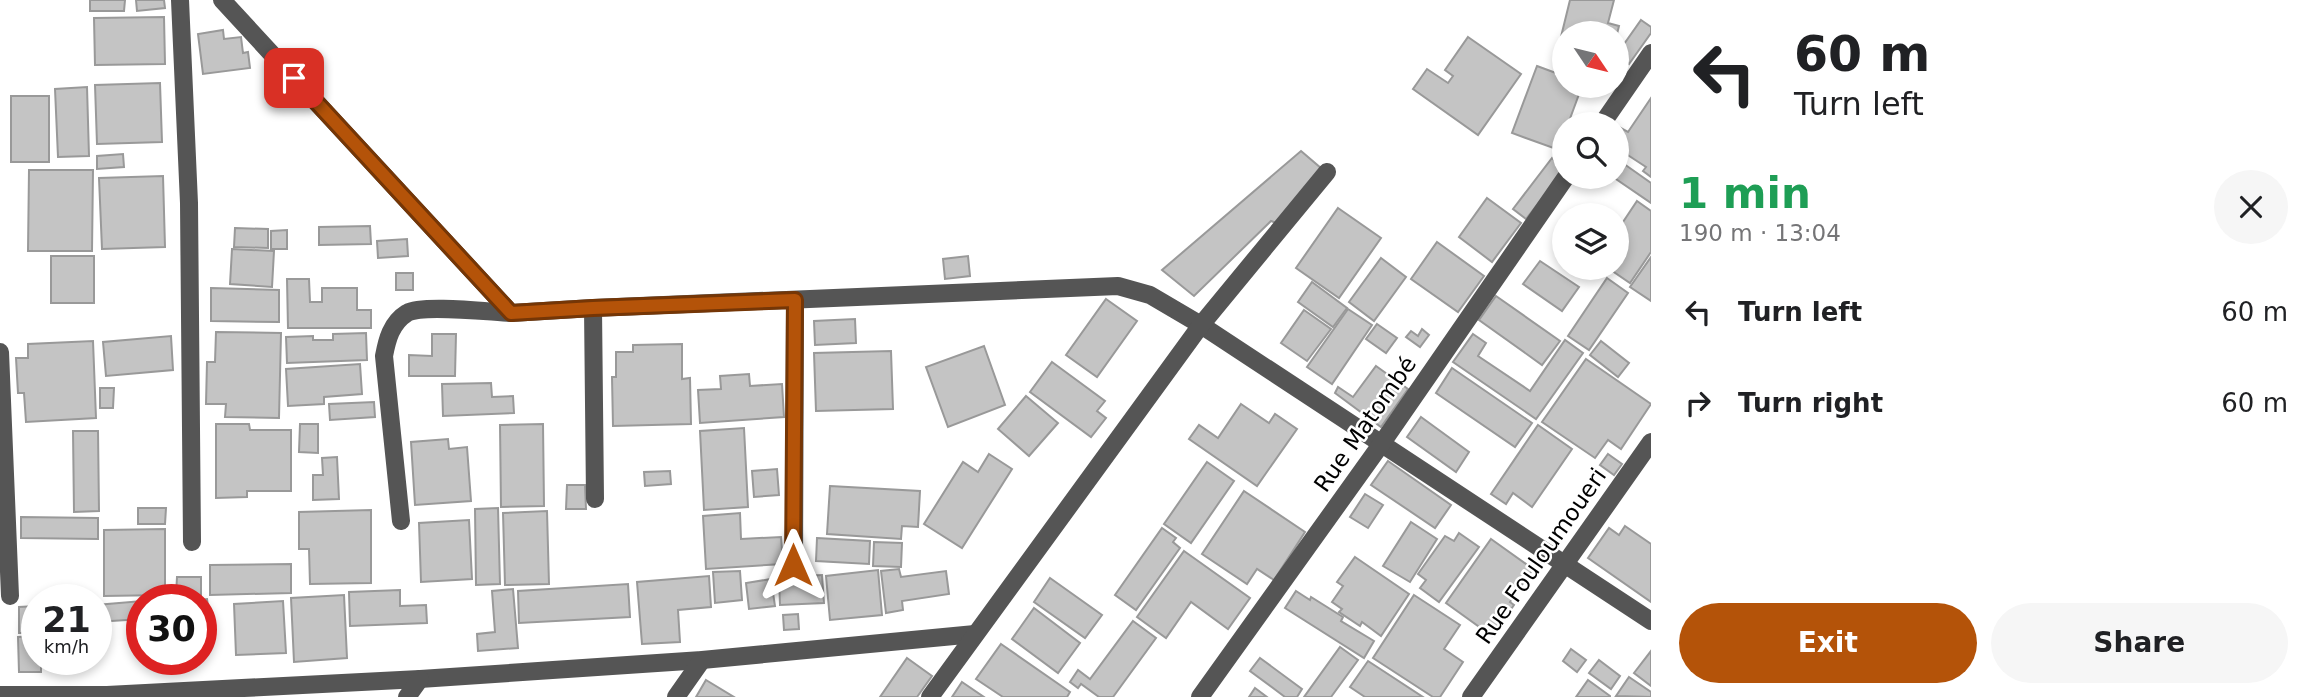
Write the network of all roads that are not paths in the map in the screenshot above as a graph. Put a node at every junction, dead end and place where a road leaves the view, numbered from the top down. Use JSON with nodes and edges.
{"nodes":[{"id":1,"x":180,"y":0,"type":"edge"},
{"id":2,"x":222,"y":0,"type":"edge"},
{"id":3,"x":1651,"y":53,"type":"edge"},
{"id":4,"x":1610,"y":112,"type":"edge"},
{"id":5,"x":1327,"y":172,"type":"dead end"},
{"id":6,"x":1558,"y":189,"type":"edge"},
{"id":7,"x":795,"y":300,"type":"junction"},
{"id":8,"x":593,"y":308,"type":"junction"},
{"id":9,"x":511,"y":313,"type":"junction"},
{"id":10,"x":1202,"y":325,"type":"junction"},
{"id":11,"x":0,"y":352,"type":"edge"},
{"id":12,"x":1651,"y":442,"type":"edge"},
{"id":13,"x":1382,"y":443,"type":"junction"},
{"id":14,"x":595,"y":499,"type":"dead end"},
{"id":15,"x":401,"y":521,"type":"dead end"},
{"id":16,"x":192,"y":542,"type":"dead end"},
{"id":17,"x":793,"y":565,"type":"dead end"},
{"id":18,"x":1566,"y":565,"type":"junction"},
{"id":19,"x":10,"y":596,"type":"dead end"},
{"id":20,"x":1651,"y":621,"type":"edge"},
{"id":21,"x":975,"y":634,"type":"junction"},
{"id":22,"x":702,"y":660,"type":"junction"},
{"id":23,"x":420,"y":680,"type":"junction"},
{"id":24,"x":0,"y":695,"type":"edge"},
{"id":25,"x":106,"y":696,"type":"edge"},
{"id":26,"x":407,"y":697,"type":"edge"},
{"id":27,"x":676,"y":697,"type":"edge"},
{"id":28,"x":930,"y":697,"type":"edge"},
{"id":29,"x":1200,"y":697,"type":"edge"},
{"id":30,"x":1471,"y":697,"type":"edge"}],
"edges":[{"from":1,"to":16,"type":"street"},
{"from":2,"to":9,"type":"street"},
{"from":3,"to":4,"type":"street"},
{"from":5,"to":10,"type":"street"},
{"from":6,"to":13,"type":"street","name":"Rue Matombé"},
{"from":7,"to":8,"type":"street"},
{"from":7,"to":10,"type":"street"},
{"from":7,"to":17,"type":"street"},
{"from":8,"to":9,"type":"street"},
{"from":8,"to":14,"type":"street"},
{"from":9,"to":15,"type":"street"},
{"from":10,"to":13,"type":"street"},
{"from":10,"to":21,"type":"street"},
{"from":11,"to":19,"type":"street"},
{"from":12,"to":18,"type":"street","name":"Rue Fouloumoueri"},
{"from":13,"to":18,"type":"street"},
{"from":13,"to":29,"type":"street","name":"Rue Matombé"},
{"from":18,"to":20,"type":"street"},
{"from":18,"to":30,"type":"street","name":"Rue Fouloumoueri"},
{"from":21,"to":22,"type":"street"},
{"from":21,"to":28,"type":"street"},
{"from":22,"to":23,"type":"street"},
{"from":22,"to":27,"type":"street"},
{"from":23,"to":25,"type":"street"},
{"from":23,"to":26,"type":"street"},
{"from":24,"to":25,"type":"street"}]}
